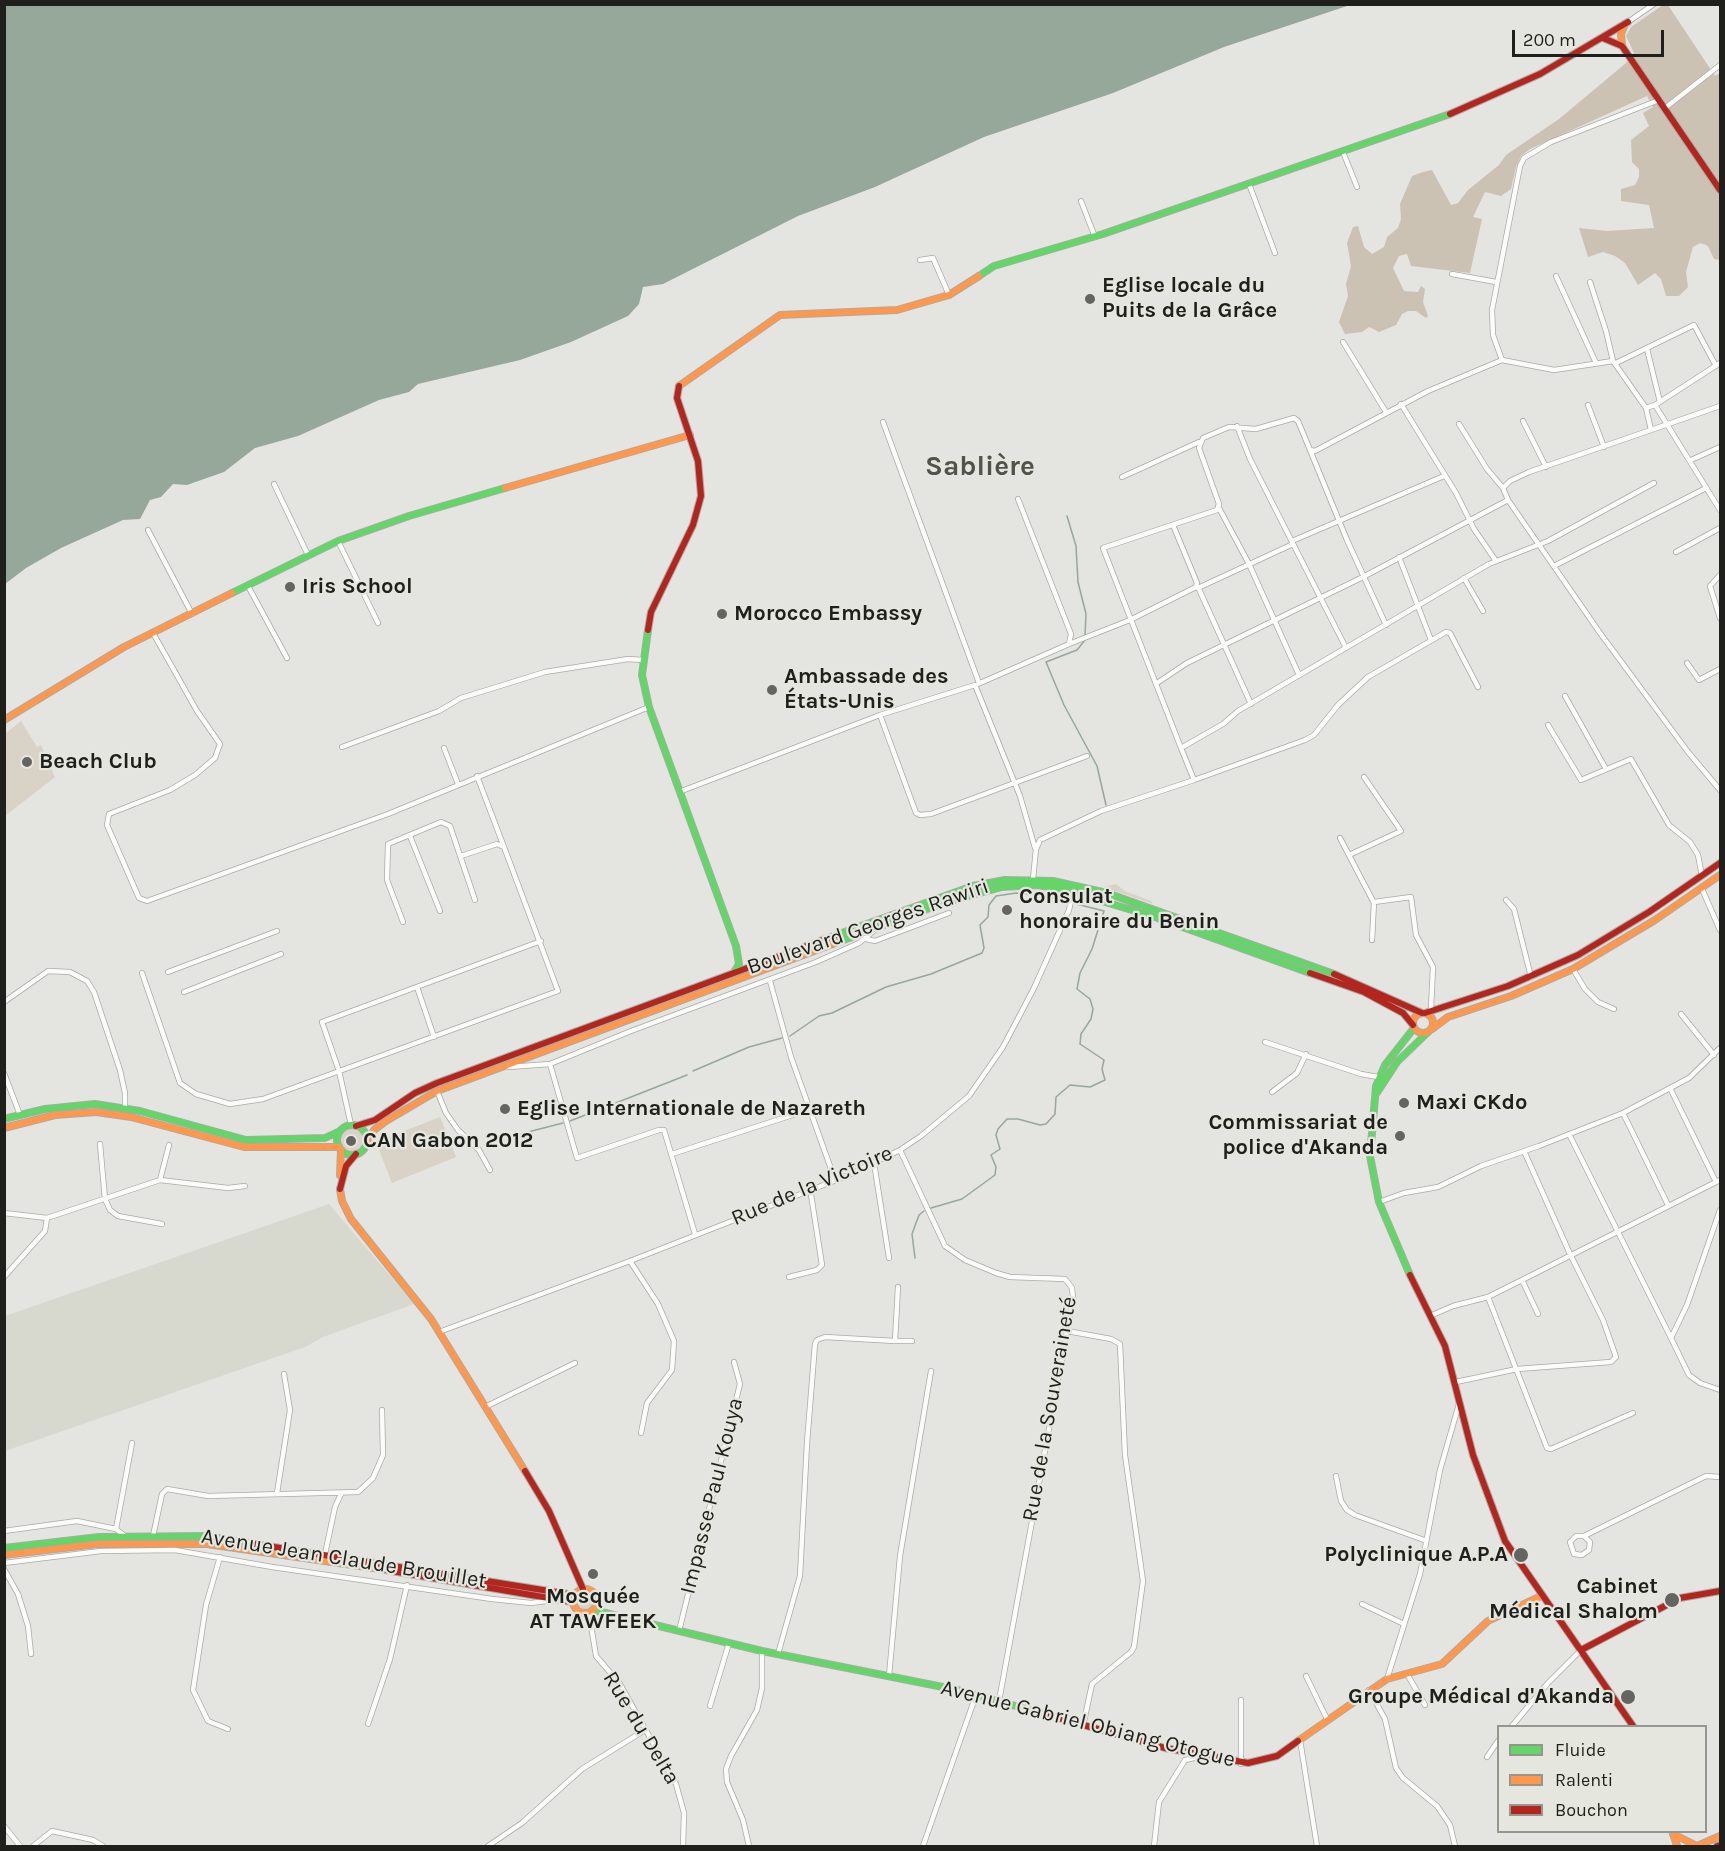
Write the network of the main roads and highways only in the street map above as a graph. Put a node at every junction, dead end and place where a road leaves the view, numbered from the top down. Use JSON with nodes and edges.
{"nodes":[{"id":1,"x":1602,"y":38,"type":"junction"},
{"id":2,"x":1622,"y":46,"type":"junction"},
{"id":3,"x":1720,"y":190,"type":"edge"},
{"id":4,"x":690,"y":435,"type":"junction"},
{"id":5,"x":4,"y":720,"type":"edge"},
{"id":6,"x":1720,"y":863,"type":"edge"},
{"id":7,"x":1720,"y":875,"type":"edge"},
{"id":8,"x":739,"y":956,"type":"junction"},
{"id":9,"x":756,"y":966,"type":"junction"},
{"id":10,"x":733,"y":974,"type":"junction"},
{"id":11,"x":1426,"y":1012,"type":"junction"},
{"id":12,"x":1414,"y":1026,"type":"junction"},
{"id":13,"x":1430,"y":1030,"type":"junction"},
{"id":14,"x":1375,"y":1095,"type":"junction"},
{"id":15,"x":4,"y":1119,"type":"edge"},
{"id":16,"x":354,"y":1125,"type":"junction"},
{"id":17,"x":4,"y":1128,"type":"edge"},
{"id":18,"x":340,"y":1131,"type":"junction"},
{"id":19,"x":367,"y":1142,"type":"junction"},
{"id":20,"x":340,"y":1149,"type":"junction"},
{"id":21,"x":357,"y":1154,"type":"junction"},
{"id":22,"x":340,"y":1189,"type":"junction"},
{"id":23,"x":4,"y":1548,"type":"edge"},
{"id":24,"x":4,"y":1555,"type":"edge"},
{"id":25,"x":583,"y":1589,"type":"junction"},
{"id":26,"x":1720,"y":1591,"type":"edge"},
{"id":27,"x":574,"y":1595,"type":"junction"},
{"id":28,"x":1541,"y":1596,"type":"junction"},
{"id":29,"x":573,"y":1602,"type":"junction"},
{"id":30,"x":591,"y":1611,"type":"junction"},
{"id":31,"x":1581,"y":1650,"type":"junction"},
{"id":32,"x":1632,"y":1725,"type":"edge"},
{"id":33,"x":1673,"y":1833,"type":"edge"},
{"id":34,"x":1720,"y":1836,"type":"edge"},
{"id":35,"x":1677,"y":1846,"type":"edge"}],
"edges":[{"from":1,"to":2,"type":"main road"},
{"from":1,"to":2,"type":"main road"},
{"from":1,"to":4,"type":"main road"},
{"from":2,"to":3,"type":"main road"},
{"from":4,"to":5,"type":"main road"},
{"from":4,"to":8,"type":"main road"},
{"from":6,"to":11,"type":"main road"},
{"from":7,"to":13,"type":"main road"},
{"from":8,"to":9,"type":"main road"},
{"from":8,"to":10,"type":"main road"},
{"from":9,"to":10,"type":"main road","name":"Boulevard Georges Rawiri"},
{"from":9,"to":11,"type":"main road","name":"Boulevard Georges Rawiri"},
{"from":10,"to":16,"type":"main road","name":"Boulevard Georges Rawiri"},
{"from":11,"to":12,"type":"main road"},
{"from":11,"to":13,"type":"main road"},
{"from":12,"to":13,"type":"main road"},
{"from":12,"to":14,"type":"main road"},
{"from":12,"to":19,"type":"main road","name":"Boulevard Georges Rawiri"},
{"from":13,"to":14,"type":"main road"},
{"from":14,"to":28,"type":"main road"},
{"from":15,"to":18,"type":"main road"},
{"from":16,"to":18,"type":"main road"},
{"from":16,"to":19,"type":"main road"},
{"from":17,"to":20,"type":"main road"},
{"from":18,"to":20,"type":"main road"},
{"from":19,"to":21,"type":"main road"},
{"from":20,"to":21,"type":"main road"},
{"from":20,"to":22,"type":"main road"},
{"from":21,"to":22,"type":"main road"},
{"from":22,"to":25,"type":"main road"},
{"from":23,"to":27,"type":"main road","name":"Avenue Jean Claude Brouillet"},
{"from":24,"to":29,"type":"main road","name":"Avenue Jean Claude Brouillet"},
{"from":25,"to":27,"type":"main road"},
{"from":25,"to":30,"type":"main road"},
{"from":26,"to":31,"type":"main road"},
{"from":27,"to":29,"type":"main road"},
{"from":28,"to":30,"type":"main road","name":"Avenue Gabriel Obiang Otogue"},
{"from":28,"to":31,"type":"main road"},
{"from":29,"to":30,"type":"main road"},
{"from":31,"to":32,"type":"main road"},
{"from":33,"to":34,"type":"main road"},
{"from":33,"to":35,"type":"main road"}]}
